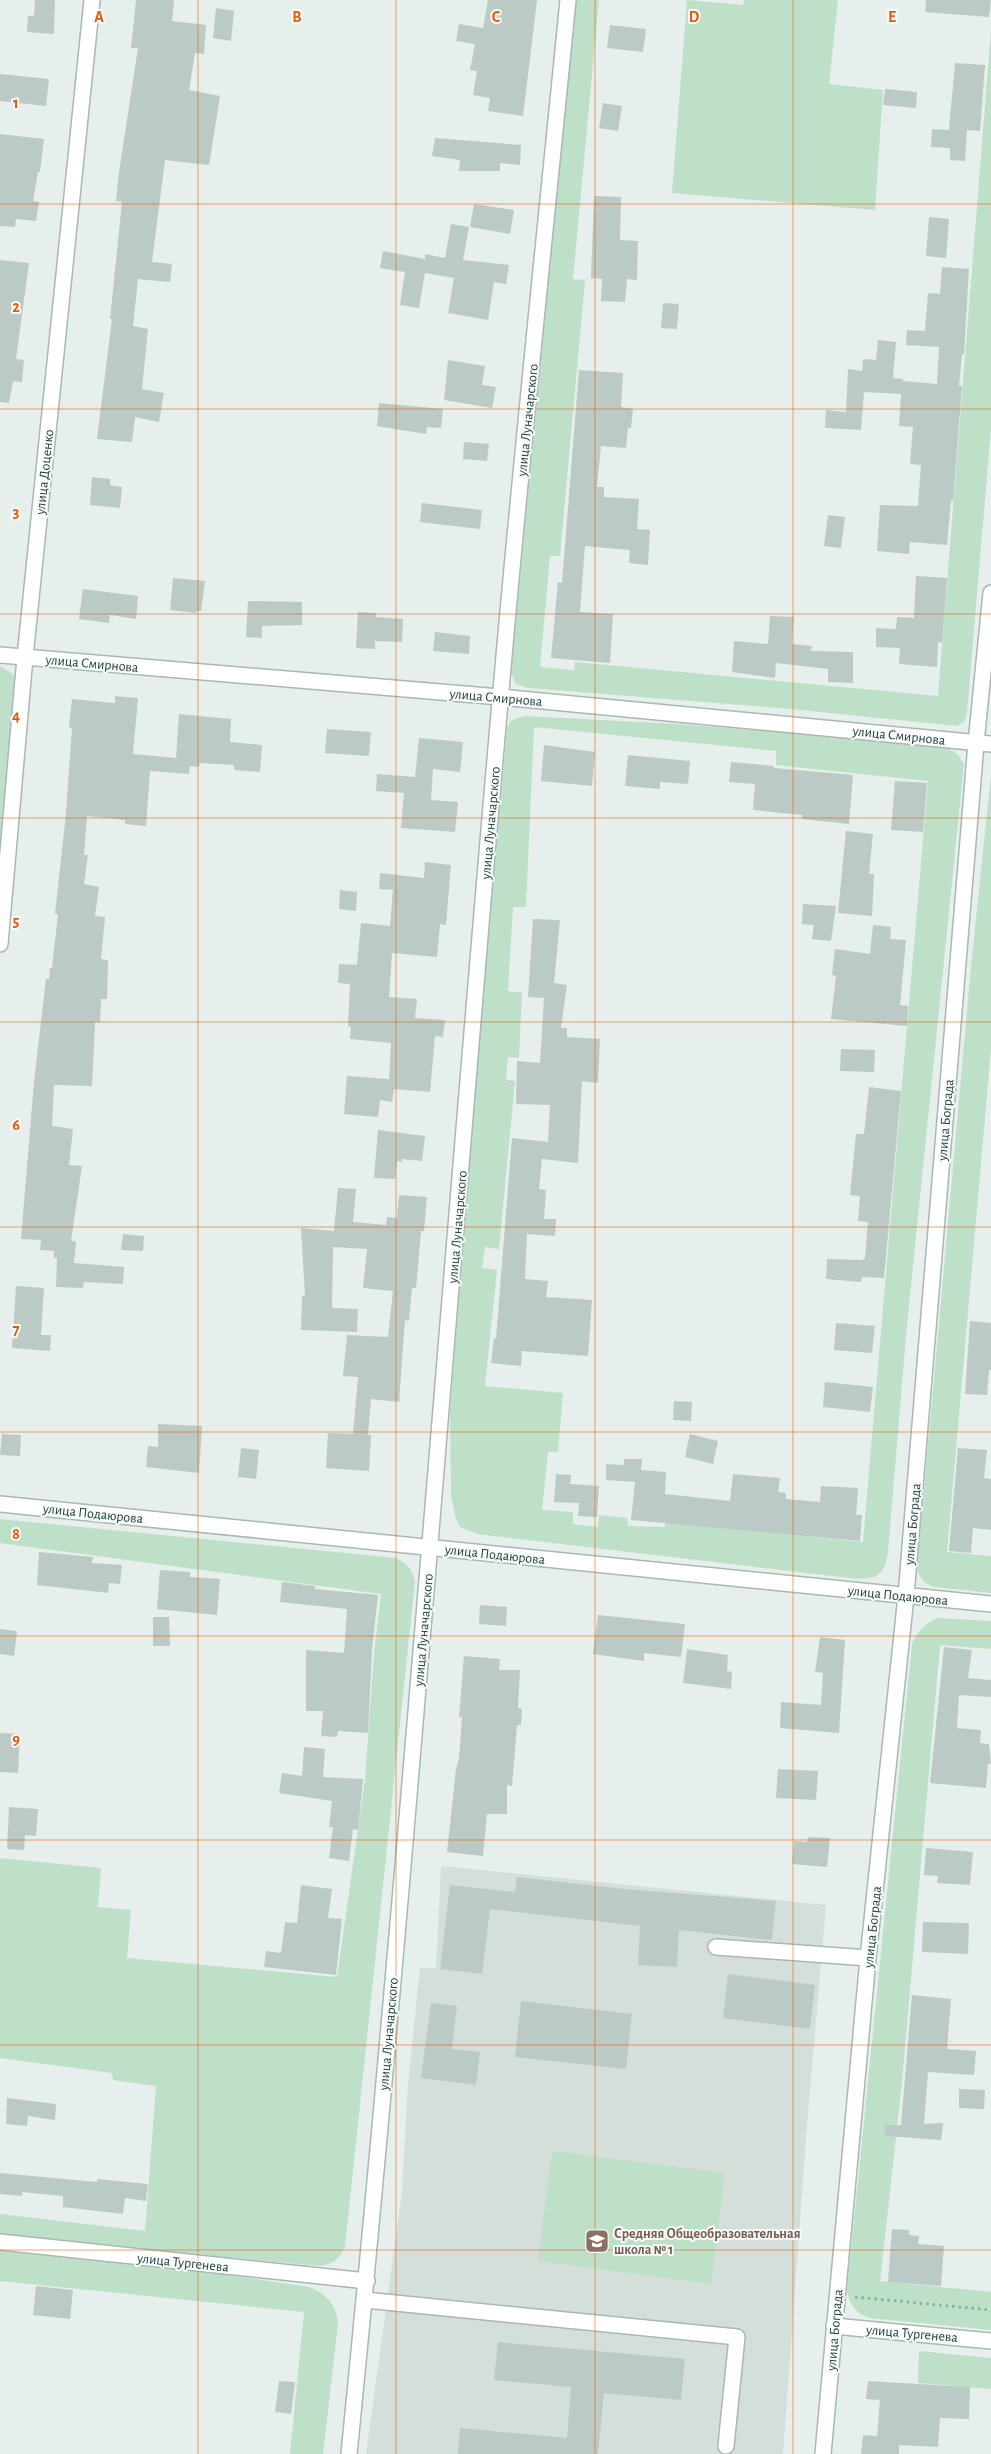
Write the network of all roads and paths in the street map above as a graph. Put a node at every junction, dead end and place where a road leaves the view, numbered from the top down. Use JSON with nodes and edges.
{"nodes":[{"id":1,"x":92,"y":0,"type":"edge"},
{"id":2,"x":568,"y":0,"type":"edge"},
{"id":3,"x":991,"y":593,"type":"edge"},
{"id":4,"x":0,"y":655,"type":"edge"},
{"id":5,"x":25,"y":657,"type":"junction"},
{"id":6,"x":500,"y":697,"type":"junction"},
{"id":7,"x":984,"y":743,"type":"edge"},
{"id":8,"x":0,"y":944,"type":"edge"},
{"id":9,"x":0,"y":1504,"type":"edge"},
{"id":10,"x":431,"y":1548,"type":"junction"},
{"id":11,"x":906,"y":1596,"type":"junction"},
{"id":12,"x":991,"y":1604,"type":"edge"},
{"id":13,"x":716,"y":1947,"type":"dead end"},
{"id":14,"x":868,"y":1958,"type":"junction"},
{"id":15,"x":0,"y":2242,"type":"edge"},
{"id":16,"x":367,"y":2281,"type":"junction"},
{"id":17,"x":837,"y":2295,"type":"junction"},
{"id":18,"x":364,"y":2300,"type":"junction"},
{"id":19,"x":991,"y":2310,"type":"edge"},
{"id":20,"x":834,"y":2326,"type":"junction"},
{"id":21,"x":991,"y":2341,"type":"edge"},
{"id":22,"x":726,"y":2446,"type":"dead end"},
{"id":23,"x":349,"y":2454,"type":"edge"},
{"id":24,"x":823,"y":2454,"type":"edge"}],
"edges":[{"from":1,"to":5,"type":"street","name":"улица Доценко"},
{"from":2,"to":6,"type":"street","name":"улица Луначарского"},
{"from":3,"to":7,"type":"street","name":"улица Бограда"},
{"from":4,"to":5,"type":"street","name":"улица Смирнова"},
{"from":5,"to":6,"type":"street","name":"улица Смирнова"},
{"from":5,"to":8,"type":"street","name":"улица Доценко"},
{"from":6,"to":7,"type":"street","name":"улица Смирнова"},
{"from":6,"to":10,"type":"street","name":"улица Луначарского"},
{"from":7,"to":11,"type":"street","name":"улица Бограда"},
{"from":9,"to":10,"type":"street","name":"улица Подаюрова"},
{"from":10,"to":11,"type":"street","name":"улица Подаюрова"},
{"from":10,"to":16,"type":"street","name":"улица Луначарского"},
{"from":11,"to":12,"type":"street","name":"улица Подаюрова"},
{"from":11,"to":14,"type":"street","name":"улица Бограда"},
{"from":13,"to":14,"type":"street"},
{"from":14,"to":17,"type":"street","name":"улица Бограда"},
{"from":15,"to":16,"type":"street","name":"улица Тургенева"},
{"from":16,"to":18,"type":"street","name":"улица Луначарского"},
{"from":17,"to":19,"type":"path"},
{"from":17,"to":20,"type":"street","name":"улица Бограда"},
{"from":18,"to":22,"type":"street"},
{"from":18,"to":23,"type":"street","name":"улица Луначарского"},
{"from":20,"to":21,"type":"street","name":"улица Тургенева"},
{"from":20,"to":24,"type":"street","name":"улица Бограда"}]}
